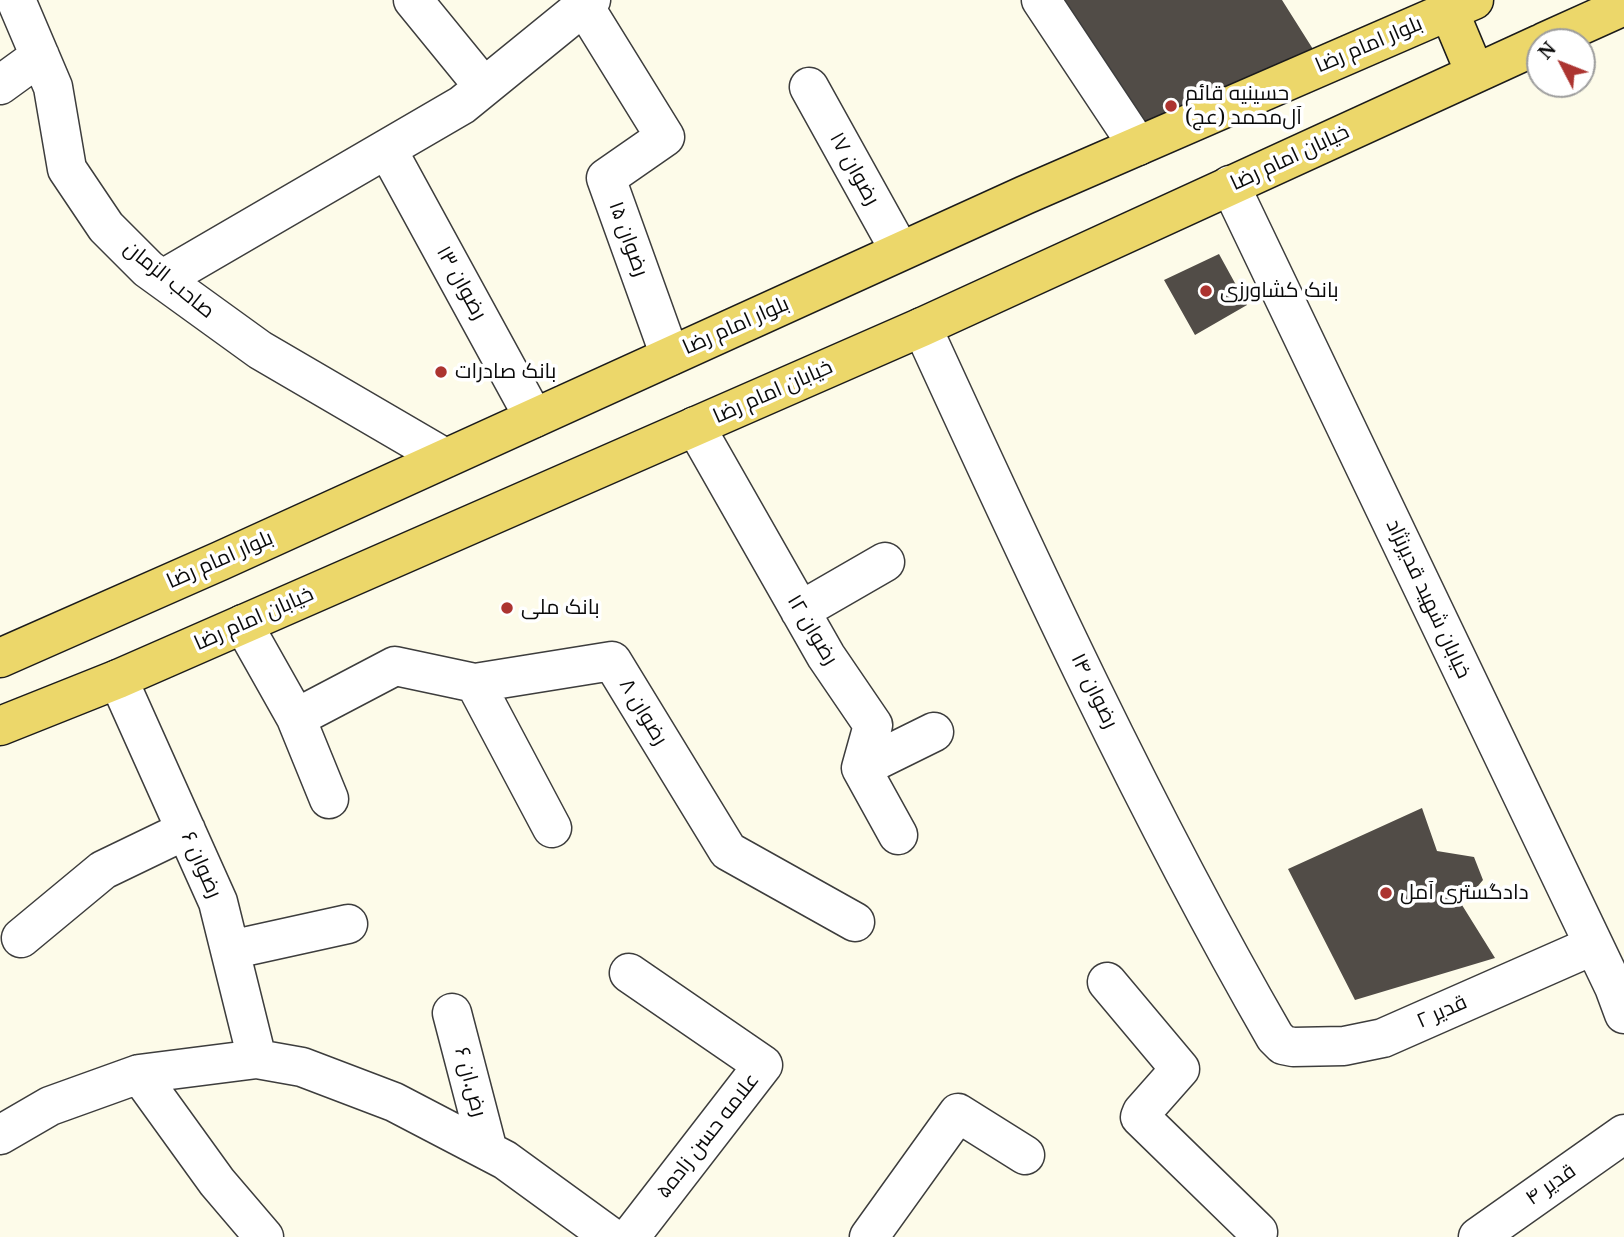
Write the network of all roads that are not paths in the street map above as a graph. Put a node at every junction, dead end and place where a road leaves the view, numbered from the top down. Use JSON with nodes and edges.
{"nodes":[{"id":1,"x":413,"y":0,"type":"edge"},
{"id":2,"x":1041,"y":0,"type":"edge"},
{"id":3,"x":587,"y":3,"type":"edge"},
{"id":4,"x":1462,"y":5,"type":"edge"},
{"id":5,"x":30,"y":6,"type":"edge"},
{"id":6,"x":1624,"y":6,"type":"edge"},
{"id":7,"x":1575,"y":28,"type":"edge"},
{"id":8,"x":1526,"y":50,"type":"edge"},
{"id":9,"x":40,"y":56,"type":"junction"},
{"id":10,"x":1475,"y":73,"type":"junction"},
{"id":11,"x":0,"y":85,"type":"edge"},
{"id":12,"x":484,"y":88,"type":"junction"},
{"id":13,"x":809,"y":88,"type":"dead end"},
{"id":14,"x":1138,"y":146,"type":"junction"},
{"id":15,"x":387,"y":149,"type":"junction"},
{"id":16,"x":1230,"y":185,"type":"junction"},
{"id":17,"x":900,"y":251,"type":"junction"},
{"id":18,"x":163,"y":279,"type":"junction"},
{"id":19,"x":922,"y":327,"type":"junction"},
{"id":20,"x":670,"y":356,"type":"junction"},
{"id":21,"x":534,"y":418,"type":"junction"},
{"id":22,"x":695,"y":426,"type":"junction"},
{"id":23,"x":445,"y":458,"type":"junction"},
{"id":24,"x":885,"y":562,"type":"dead end"},
{"id":25,"x":800,"y":611,"type":"junction"},
{"id":26,"x":243,"y":624,"type":"junction"},
{"id":27,"x":0,"y":658,"type":"edge"},
{"id":28,"x":118,"y":679,"type":"junction"},
{"id":29,"x":475,"y":683,"type":"junction"},
{"id":30,"x":296,"y":718,"type":"junction"},
{"id":31,"x":0,"y":726,"type":"edge"},
{"id":32,"x":934,"y":732,"type":"dead end"},
{"id":33,"x":861,"y":768,"type":"junction"},
{"id":34,"x":329,"y":799,"type":"dead end"},
{"id":35,"x":552,"y":828,"type":"dead end"},
{"id":36,"x":186,"y":830,"type":"junction"},
{"id":37,"x":898,"y":835,"type":"dead end"},
{"id":38,"x":855,"y":922,"type":"dead end"},
{"id":39,"x":348,"y":924,"type":"dead end"},
{"id":40,"x":21,"y":938,"type":"dead end"},
{"id":41,"x":1592,"y":946,"type":"junction"},
{"id":42,"x":230,"y":950,"type":"junction"},
{"id":43,"x":629,"y":973,"type":"dead end"},
{"id":44,"x":1107,"y":982,"type":"dead end"},
{"id":45,"x":1621,"y":995,"type":"edge"},
{"id":46,"x":452,"y":1013,"type":"dead end"},
{"id":47,"x":1283,"y":1045,"type":"joint"},
{"id":48,"x":257,"y":1059,"type":"junction"},
{"id":49,"x":139,"y":1074,"type":"junction"},
{"id":50,"x":1624,"y":1134,"type":"edge"},
{"id":51,"x":0,"y":1135,"type":"edge"},
{"id":52,"x":488,"y":1151,"type":"junction"},
{"id":53,"x":1025,"y":1155,"type":"dead end"},
{"id":54,"x":264,"y":1237,"type":"edge"},
{"id":55,"x":611,"y":1237,"type":"edge"},
{"id":56,"x":629,"y":1237,"type":"edge"},
{"id":57,"x":869,"y":1237,"type":"edge"},
{"id":58,"x":1255,"y":1237,"type":"edge"},
{"id":59,"x":1478,"y":1237,"type":"edge"}],
"edges":[{"from":1,"to":12,"type":"street"},
{"from":2,"to":14,"type":"street"},
{"from":3,"to":12,"type":"street"},
{"from":3,"to":20,"type":"street","name":"رضوان ۱۵"},
{"from":4,"to":10,"type":"main road"},
{"from":4,"to":14,"type":"main road","name":"بلوار امام رضا"},
{"from":5,"to":9,"type":"street","name":"صاحب الزمان"},
{"from":6,"to":7,"type":"main road","name":"خیابان امام رضا"},
{"from":8,"to":10,"type":"main road","name":"خیابان امام رضا"},
{"from":9,"to":11,"type":"street"},
{"from":9,"to":18,"type":"street","name":"صاحب الزمان"},
{"from":10,"to":16,"type":"main road","name":"خیابان امام رضا"},
{"from":12,"to":15,"type":"street"},
{"from":13,"to":17,"type":"street","name":"رضوان ۱۷"},
{"from":14,"to":17,"type":"main road","name":"بلوار امام رضا"},
{"from":15,"to":18,"type":"street"},
{"from":15,"to":21,"type":"street","name":"رضوان ۱۳"},
{"from":16,"to":19,"type":"main road","name":"خیابان امام رضا"},
{"from":16,"to":41,"type":"street","name":"خيابان شهيد قديرنژاد"},
{"from":17,"to":20,"type":"main road","name":"بلوار امام رضا"},
{"from":18,"to":23,"type":"street","name":"صاحب الزمان"},
{"from":19,"to":22,"type":"main road","name":"خیابان امام رضا"},
{"from":19,"to":47,"type":"street","name":"رضوان ۱۴"},
{"from":20,"to":21,"type":"main road","name":"بلوار امام رضا"},
{"from":21,"to":23,"type":"main road","name":"بلوار امام رضا"},
{"from":22,"to":25,"type":"street","name":"رضوان ۱۲"},
{"from":22,"to":26,"type":"main road","name":"خیابان امام رضا"},
{"from":23,"to":27,"type":"main road","name":"بلوار امام رضا"},
{"from":24,"to":25,"type":"street"},
{"from":25,"to":33,"type":"street","name":"رضوان ۱۲"},
{"from":26,"to":28,"type":"main road","name":"خیابان امام رضا"},
{"from":26,"to":30,"type":"street"},
{"from":28,"to":31,"type":"main road","name":"خیابان امام رضا"},
{"from":28,"to":36,"type":"street","name":"رضوان ۶"},
{"from":29,"to":30,"type":"street","name":"رضوان ۸"},
{"from":29,"to":35,"type":"street"},
{"from":29,"to":38,"type":"street","name":"رضوان ۸"},
{"from":30,"to":34,"type":"street"},
{"from":32,"to":33,"type":"street"},
{"from":33,"to":37,"type":"street"},
{"from":36,"to":40,"type":"street"},
{"from":36,"to":42,"type":"street","name":"رضوان ۶"},
{"from":39,"to":42,"type":"street"},
{"from":41,"to":45,"type":"street","name":"خيابان شهيد قديرنژاد"},
{"from":41,"to":47,"type":"street","name":"قدیر ۲"},
{"from":42,"to":48,"type":"street","name":"رضوان ۶"},
{"from":43,"to":56,"type":"street","name":"علامه حسن زاده۵"},
{"from":44,"to":58,"type":"street"},
{"from":46,"to":52,"type":"street","name":"رض.ان ۶"},
{"from":48,"to":49,"type":"street"},
{"from":48,"to":52,"type":"street"},
{"from":49,"to":51,"type":"street"},
{"from":49,"to":54,"type":"street"},
{"from":50,"to":59,"type":"street","name":"قدیر ۴"},
{"from":52,"to":55,"type":"street"},
{"from":53,"to":57,"type":"street"}]}
